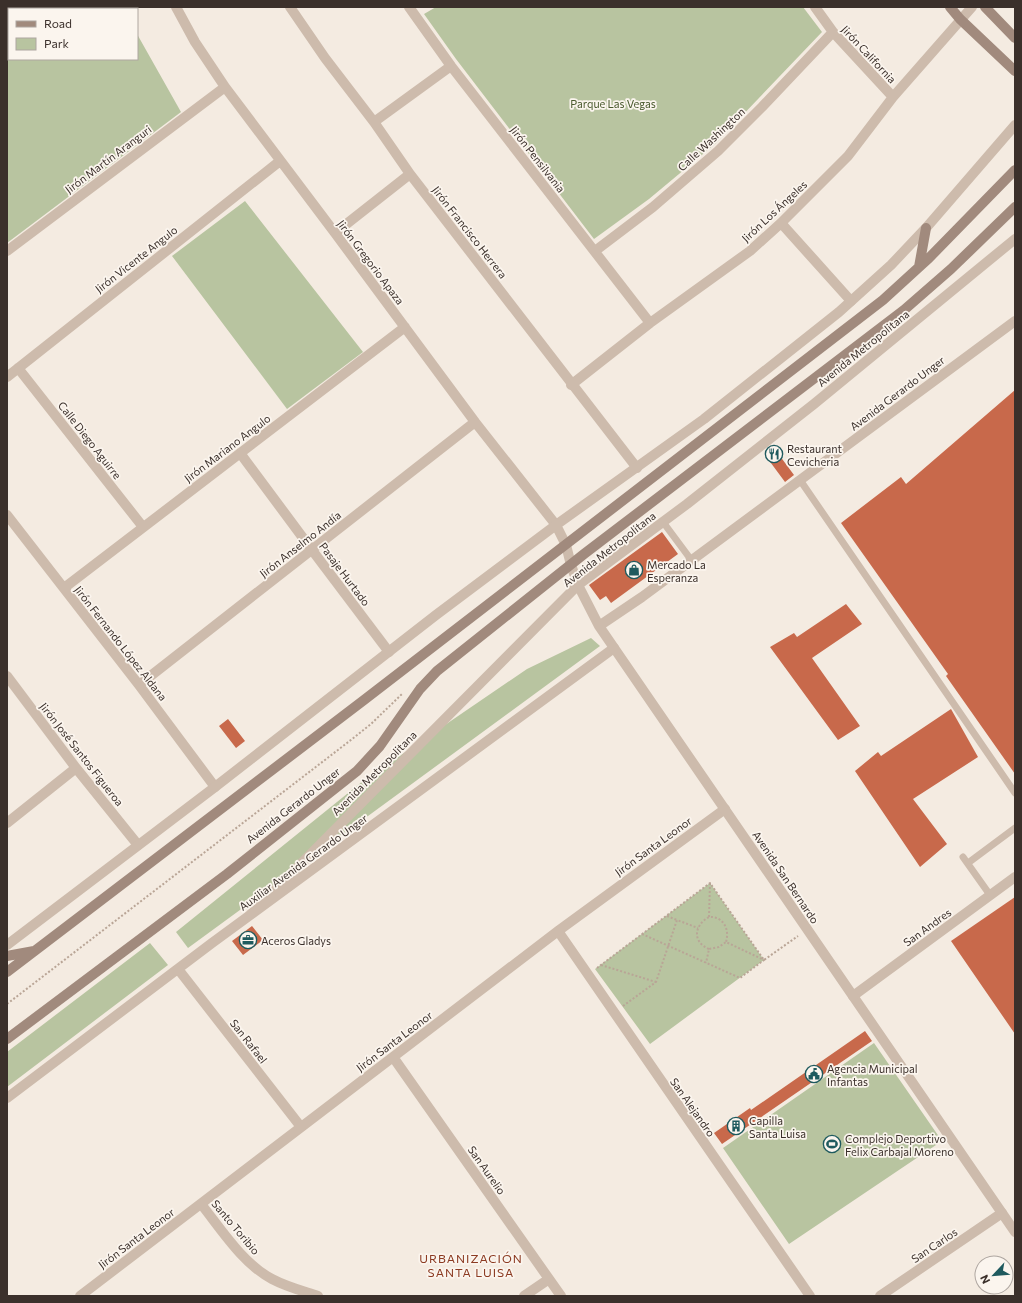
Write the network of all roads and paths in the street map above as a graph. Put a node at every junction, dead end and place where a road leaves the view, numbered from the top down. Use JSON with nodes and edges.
{"nodes":[{"id":1,"x":176,"y":7,"type":"edge"},
{"id":2,"x":290,"y":7,"type":"edge"},
{"id":3,"x":409,"y":7,"type":"edge"},
{"id":4,"x":814,"y":7,"type":"edge"},
{"id":5,"x":950,"y":7,"type":"edge"},
{"id":6,"x":972,"y":7,"type":"edge"},
{"id":7,"x":985,"y":7,"type":"edge"},
{"id":8,"x":960,"y":19,"type":"junction"},
{"id":9,"x":833,"y":32,"type":"junction"},
{"id":10,"x":1015,"y":38,"type":"edge"},
{"id":11,"x":451,"y":66,"type":"junction"},
{"id":12,"x":1015,"y":71,"type":"edge"},
{"id":13,"x":225,"y":88,"type":"junction"},
{"id":14,"x":893,"y":97,"type":"junction"},
{"id":15,"x":374,"y":122,"type":"junction"},
{"id":16,"x":1015,"y":125,"type":"edge"},
{"id":17,"x":280,"y":161,"type":"junction"},
{"id":18,"x":1015,"y":170,"type":"edge"},
{"id":19,"x":410,"y":174,"type":"junction"},
{"id":20,"x":1015,"y":207,"type":"edge"},
{"id":21,"x":781,"y":223,"type":"junction"},
{"id":22,"x":926,"y":228,"type":"junction"},
{"id":23,"x":335,"y":233,"type":"junction"},
{"id":24,"x":1015,"y":239,"type":"edge"},
{"id":25,"x":595,"y":251,"type":"junction"},
{"id":26,"x":7,"y":252,"type":"edge"},
{"id":27,"x":919,"y":267,"type":"junction"},
{"id":28,"x":851,"y":301,"type":"junction"},
{"id":29,"x":1015,"y":321,"type":"edge"},
{"id":30,"x":650,"y":323,"type":"junction"},
{"id":31,"x":405,"y":327,"type":"junction"},
{"id":32,"x":18,"y":368,"type":"junction"},
{"id":33,"x":7,"y":377,"type":"edge"},
{"id":34,"x":571,"y":385,"type":"junction"},
{"id":35,"x":475,"y":422,"type":"junction"},
{"id":36,"x":240,"y":453,"type":"junction"},
{"id":37,"x":637,"y":468,"type":"junction"},
{"id":38,"x":800,"y":480,"type":"junction"},
{"id":39,"x":7,"y":515,"type":"edge"},
{"id":40,"x":663,"y":522,"type":"junction"},
{"id":41,"x":556,"y":526,"type":"junction"},
{"id":42,"x":143,"y":527,"type":"junction"},
{"id":43,"x":566,"y":545,"type":"junction"},
{"id":44,"x":312,"y":550,"type":"junction"},
{"id":45,"x":692,"y":560,"type":"junction"},
{"id":46,"x":571,"y":566,"type":"junction"},
{"id":47,"x":578,"y":585,"type":"junction"},
{"id":48,"x":64,"y":588,"type":"junction"},
{"id":49,"x":599,"y":626,"type":"junction"},
{"id":50,"x":614,"y":648,"type":"junction"},
{"id":51,"x":389,"y":652,"type":"junction"},
{"id":52,"x":7,"y":676,"type":"edge"},
{"id":53,"x":139,"y":685,"type":"junction"},
{"id":54,"x":76,"y":768,"type":"junction"},
{"id":55,"x":215,"y":786,"type":"junction"},
{"id":56,"x":1015,"y":793,"type":"edge"},
{"id":57,"x":725,"y":809,"type":"junction"},
{"id":58,"x":7,"y":823,"type":"edge"},
{"id":59,"x":1015,"y":828,"type":"edge"},
{"id":60,"x":138,"y":845,"type":"junction"},
{"id":61,"x":1015,"y":877,"type":"edge"},
{"id":62,"x":710,"y":883,"type":"junction"},
{"id":63,"x":990,"y":895,"type":"junction"},
{"id":64,"x":252,"y":914,"type":"junction"},
{"id":65,"x":667,"y":915,"type":"junction"},
{"id":66,"x":708,"y":917,"type":"junction"},
{"id":67,"x":677,"y":920,"type":"junction"},
{"id":68,"x":698,"y":928,"type":"junction"},
{"id":69,"x":807,"y":930,"type":"junction"},
{"id":70,"x":558,"y":931,"type":"junction"},
{"id":71,"x":642,"y":934,"type":"junction"},
{"id":72,"x":726,"y":942,"type":"junction"},
{"id":73,"x":7,"y":945,"type":"edge"},
{"id":74,"x":668,"y":946,"type":"junction"},
{"id":75,"x":709,"y":949,"type":"junction"},
{"id":76,"x":36,"y":950,"type":"junction"},
{"id":77,"x":7,"y":956,"type":"edge"},
{"id":78,"x":764,"y":960,"type":"junction"},
{"id":79,"x":706,"y":963,"type":"junction"},
{"id":80,"x":601,"y":965,"type":"junction"},
{"id":81,"x":178,"y":969,"type":"junction"},
{"id":82,"x":7,"y":972,"type":"edge"},
{"id":83,"x":588,"y":975,"type":"junction"},
{"id":84,"x":656,"y":982,"type":"junction"},
{"id":85,"x":853,"y":996,"type":"junction"},
{"id":86,"x":614,"y":1012,"type":"junction"},
{"id":87,"x":7,"y":1040,"type":"edge"},
{"id":88,"x":393,"y":1057,"type":"junction"},
{"id":89,"x":7,"y":1098,"type":"edge"},
{"id":90,"x":301,"y":1128,"type":"junction"},
{"id":91,"x":201,"y":1204,"type":"junction"},
{"id":92,"x":1002,"y":1213,"type":"junction"},
{"id":93,"x":1015,"y":1232,"type":"edge"},
{"id":94,"x":549,"y":1279,"type":"junction"},
{"id":95,"x":80,"y":1296,"type":"edge"},
{"id":96,"x":318,"y":1296,"type":"edge"},
{"id":97,"x":524,"y":1296,"type":"edge"},
{"id":98,"x":561,"y":1296,"type":"edge"},
{"id":99,"x":810,"y":1296,"type":"edge"},
{"id":100,"x":880,"y":1296,"type":"edge"}],
"edges":[{"from":1,"to":13,"type":"street","name":"Jirón Gregorio Apaza"},
{"from":2,"to":15,"type":"street","name":"Jirón Francisco Herrera"},
{"from":3,"to":11,"type":"street","name":"Jirón Pensilvania"},
{"from":4,"to":9,"type":"street","name":"Jirón California"},
{"from":5,"to":8,"type":"main road"},
{"from":6,"to":8,"type":"street","name":"Jirón Los Ángeles"},
{"from":7,"to":10,"type":"main road"},
{"from":8,"to":12,"type":"main road"},
{"from":8,"to":14,"type":"street","name":"Jirón Los Ángeles"},
{"from":9,"to":14,"type":"street","name":"Jirón California"},
{"from":9,"to":25,"type":"street","name":"Calle Washington"},
{"from":11,"to":15,"type":"street"},
{"from":11,"to":25,"type":"street","name":"Jirón Pensilvania"},
{"from":13,"to":17,"type":"street","name":"Jirón Gregorio Apaza"},
{"from":13,"to":26,"type":"street","name":"Jirón Martín Aranguri"},
{"from":14,"to":21,"type":"street","name":"Jirón Los Ángeles"},
{"from":15,"to":19,"type":"street","name":"Jirón Francisco Herrera"},
{"from":16,"to":22,"type":"street"},
{"from":17,"to":23,"type":"street","name":"Jirón Gregorio Apaza"},
{"from":17,"to":32,"type":"street","name":"Jirón Vicente Angulo"},
{"from":18,"to":27,"type":"main road"},
{"from":19,"to":23,"type":"street"},
{"from":19,"to":34,"type":"street","name":"Jirón Francisco Herrera"},
{"from":20,"to":46,"type":"main road","name":"Avenida Metropolitana"},
{"from":21,"to":28,"type":"street"},
{"from":21,"to":30,"type":"street","name":"Jirón Los Ángeles"},
{"from":22,"to":27,"type":"main road"},
{"from":22,"to":28,"type":"street"},
{"from":23,"to":31,"type":"street","name":"Jirón Gregorio Apaza"},
{"from":24,"to":40,"type":"street","name":"Avenida Metropolitana"},
{"from":25,"to":30,"type":"street","name":"Jirón Pensilvania"},
{"from":27,"to":43,"type":"main road"},
{"from":28,"to":37,"type":"street"},
{"from":29,"to":38,"type":"street","name":"Avenida Gerardo Unger"},
{"from":30,"to":34,"type":"street","name":"Jirón Los Ángeles"},
{"from":31,"to":35,"type":"street","name":"Jirón Gregorio Apaza"},
{"from":31,"to":36,"type":"street","name":"Jirón Mariano Angulo"},
{"from":32,"to":33,"type":"street","name":"Jirón Vicente Angulo"},
{"from":32,"to":42,"type":"street","name":"Calle Diego Aguirre"},
{"from":34,"to":37,"type":"street","name":"Jirón Francisco Herrera"},
{"from":35,"to":41,"type":"street","name":"Jirón Gregorio Apaza"},
{"from":35,"to":44,"type":"street","name":"Jirón Anselmo Andía"},
{"from":36,"to":42,"type":"street","name":"Jirón Mariano Angulo"},
{"from":36,"to":44,"type":"street","name":"Pasaje Hurtado"},
{"from":37,"to":41,"type":"street"},
{"from":38,"to":45,"type":"street","name":"Avenida Gerardo Unger"},
{"from":38,"to":56,"type":"lane"},
{"from":39,"to":48,"type":"street","name":"Jirón Fernando López Aldana"},
{"from":40,"to":45,"type":"lane"},
{"from":40,"to":47,"type":"street","name":"Avenida Metropolitana"},
{"from":41,"to":43,"type":"street","name":"Avenida San Bernardo"},
{"from":41,"to":51,"type":"street"},
{"from":42,"to":48,"type":"street","name":"Jirón Mariano Angulo"},
{"from":43,"to":46,"type":"street","name":"Avenida San Bernardo"},
{"from":43,"to":76,"type":"main road"},
{"from":44,"to":51,"type":"street","name":"Pasaje Hurtado"},
{"from":44,"to":53,"type":"street","name":"Jirón Anselmo Andía"},
{"from":45,"to":49,"type":"street","name":"Avenida Gerardo Unger"},
{"from":46,"to":47,"type":"street","name":"Avenida San Bernardo"},
{"from":46,"to":87,"type":"main road","name":"Avenida Gerardo Unger"},
{"from":47,"to":49,"type":"street","name":"Avenida San Bernardo"},
{"from":47,"to":64,"type":"street","name":"Avenida Metropolitana"},
{"from":48,"to":53,"type":"street","name":"Jirón Fernando López Aldana"},
{"from":49,"to":50,"type":"street","name":"Avenida San Bernardo"},
{"from":50,"to":57,"type":"street","name":"Avenida San Bernardo"},
{"from":50,"to":64,"type":"street","name":"Auxiliar Avenida Gerardo Unger"},
{"from":51,"to":55,"type":"street"},
{"from":52,"to":54,"type":"street","name":"Jirón José Santos Figueroa"},
{"from":53,"to":55,"type":"street","name":"Jirón Fernando López Aldana"},
{"from":54,"to":58,"type":"street"},
{"from":54,"to":60,"type":"street","name":"Jirón José Santos Figueroa"},
{"from":55,"to":60,"type":"street"},
{"from":57,"to":69,"type":"street","name":"Avenida San Bernardo"},
{"from":57,"to":70,"type":"street","name":"Jirón Santa Leonor"},
{"from":59,"to":63,"type":"lane"},
{"from":60,"to":73,"type":"street"},
{"from":61,"to":63,"type":"street","name":"San Andres"},
{"from":62,"to":65,"type":"path"},
{"from":62,"to":66,"type":"path"},
{"from":62,"to":78,"type":"path"},
{"from":63,"to":85,"type":"street","name":"San Andres"},
{"from":64,"to":81,"type":"street","name":"Auxiliar Avenida Gerardo Unger"},
{"from":65,"to":67,"type":"path"},
{"from":65,"to":71,"type":"path"},
{"from":66,"to":68,"type":"path"},
{"from":66,"to":72,"type":"path"},
{"from":67,"to":68,"type":"path"},
{"from":67,"to":74,"type":"path"},
{"from":68,"to":75,"type":"path"},
{"from":69,"to":78,"type":"path"},
{"from":69,"to":85,"type":"street","name":"Avenida San Bernardo"},
{"from":70,"to":83,"type":"street","name":"San Alejandro"},
{"from":70,"to":88,"type":"street","name":"Jirón Santa Leonor"},
{"from":71,"to":74,"type":"path"},
{"from":71,"to":80,"type":"path"},
{"from":72,"to":75,"type":"path"},
{"from":72,"to":78,"type":"path"},
{"from":74,"to":79,"type":"path"},
{"from":74,"to":84,"type":"path"},
{"from":75,"to":79,"type":"path"},
{"from":76,"to":77,"type":"main road"},
{"from":76,"to":82,"type":"main road"},
{"from":78,"to":79,"type":"path"},
{"from":80,"to":83,"type":"path"},
{"from":80,"to":84,"type":"path"},
{"from":81,"to":89,"type":"street","name":"Auxiliar Avenida Gerardo Unger"},
{"from":81,"to":90,"type":"street","name":"San Rafael"},
{"from":83,"to":86,"type":"street","name":"San Alejandro"},
{"from":84,"to":86,"type":"path"},
{"from":85,"to":92,"type":"street","name":"Avenida San Bernardo"},
{"from":86,"to":99,"type":"street","name":"San Alejandro"},
{"from":88,"to":90,"type":"street","name":"Jirón Santa Leonor"},
{"from":88,"to":94,"type":"street","name":"San Aurelio"},
{"from":90,"to":91,"type":"street","name":"Jirón Santa Leonor"},
{"from":91,"to":95,"type":"street","name":"Jirón Santa Leonor"},
{"from":91,"to":96,"type":"street","name":"Santo Toribio"},
{"from":92,"to":93,"type":"street","name":"Avenida San Bernardo"},
{"from":92,"to":100,"type":"street","name":"San Carlos"},
{"from":94,"to":97,"type":"street"},
{"from":94,"to":98,"type":"street","name":"San Aurelio"}]}
